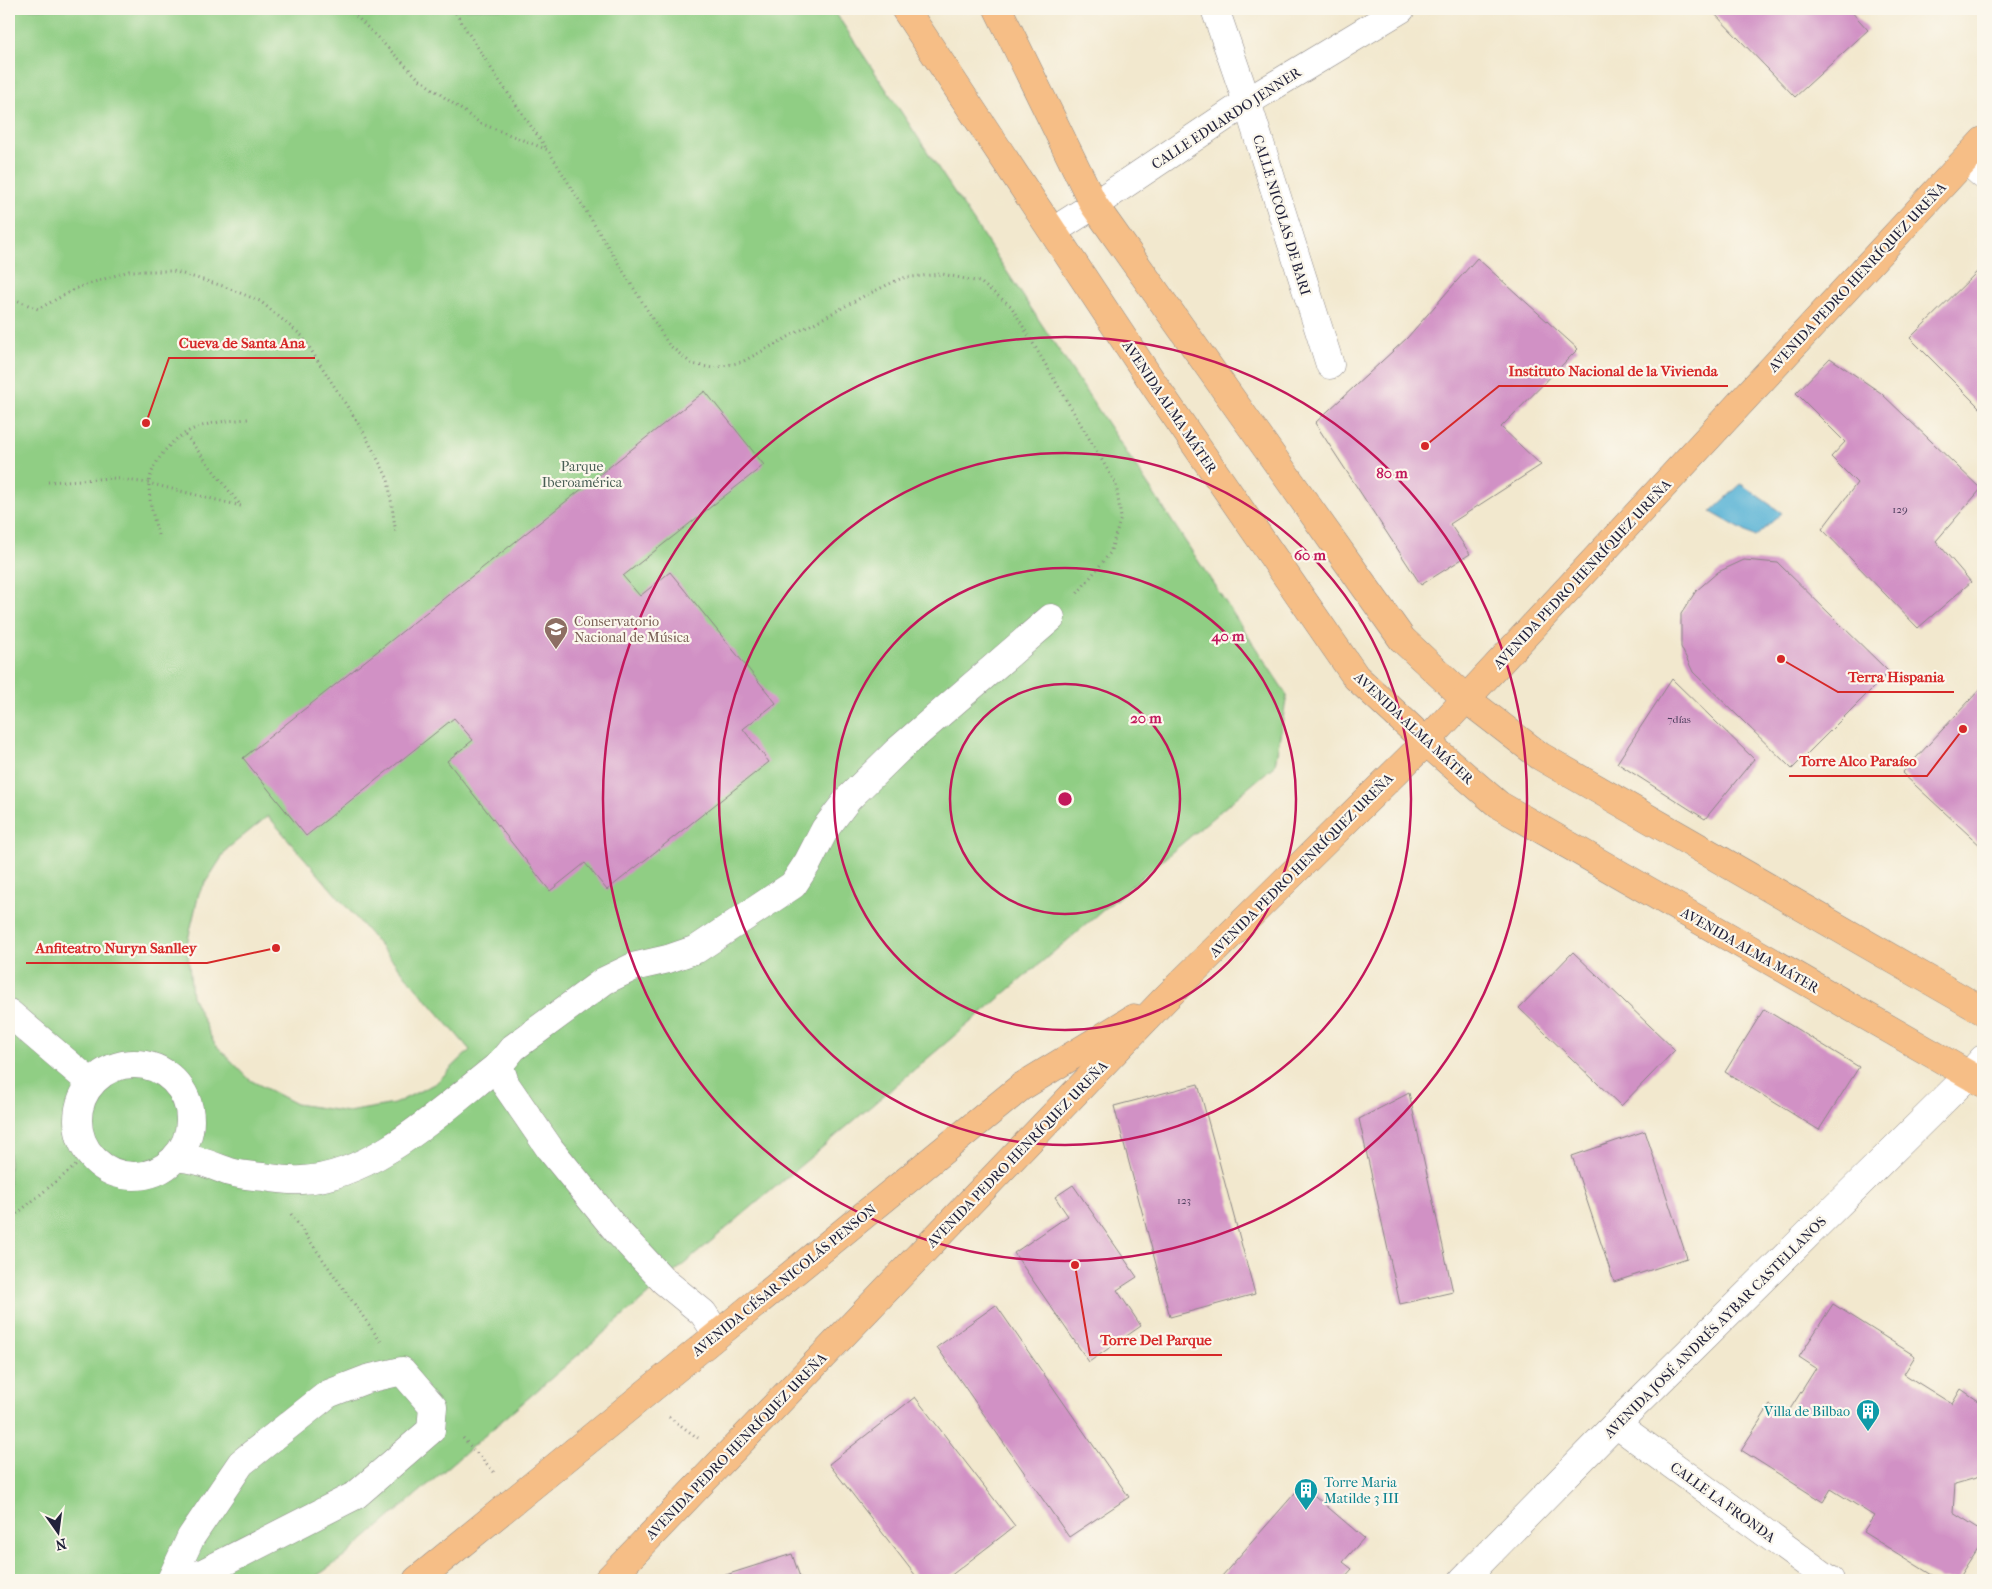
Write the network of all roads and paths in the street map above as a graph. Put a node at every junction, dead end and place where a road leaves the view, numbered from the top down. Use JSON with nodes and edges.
{"nodes":[{"id":1,"x":349,"y":9,"type":"edge"},
{"id":2,"x":453,"y":9,"type":"edge"},
{"id":3,"x":905,"y":9,"type":"edge"},
{"id":4,"x":998,"y":9,"type":"edge"},
{"id":5,"x":1215,"y":9,"type":"edge"},
{"id":6,"x":1402,"y":9,"type":"edge"},
{"id":7,"x":1247,"y":102,"type":"junction"},
{"id":8,"x":548,"y":150,"type":"junction"},
{"id":9,"x":1977,"y":158,"type":"edge"},
{"id":10,"x":1094,"y":205,"type":"junction"},
{"id":11,"x":1053,"y":231,"type":"junction"},
{"id":12,"x":9,"y":297,"type":"edge"},
{"id":13,"x":1330,"y":365,"type":"dead end"},
{"id":14,"x":248,"y":419,"type":"dead end"},
{"id":15,"x":184,"y":433,"type":"junction"},
{"id":16,"x":48,"y":482,"type":"dead end"},
{"id":17,"x":148,"y":483,"type":"junction"},
{"id":18,"x":396,"y":534,"type":"dead end"},
{"id":19,"x":158,"y":535,"type":"dead end"},
{"id":20,"x":1051,"y":618,"type":"joint"},
{"id":21,"x":1465,"y":698,"type":"junction"},
{"id":22,"x":1426,"y":742,"type":"junction"},
{"id":23,"x":1165,"y":999,"type":"junction"},
{"id":24,"x":1983,"y":1011,"type":"edge"},
{"id":25,"x":9,"y":1013,"type":"edge"},
{"id":26,"x":499,"y":1064,"type":"junction"},
{"id":27,"x":1978,"y":1073,"type":"edge"},
{"id":28,"x":91,"y":1083,"type":"junction"},
{"id":29,"x":90,"y":1154,"type":"junction"},
{"id":30,"x":176,"y":1157,"type":"junction"},
{"id":31,"x":264,"y":1177,"type":"junction"},
{"id":32,"x":9,"y":1220,"type":"edge"},
{"id":33,"x":717,"y":1334,"type":"junction"},
{"id":34,"x":402,"y":1371,"type":"junction"},
{"id":35,"x":641,"y":1396,"type":"junction"},
{"id":36,"x":433,"y":1407,"type":"junction"},
{"id":37,"x":1616,"y":1424,"type":"junction"},
{"id":38,"x":725,"y":1458,"type":"junction"},
{"id":39,"x":518,"y":1498,"type":"junction"},
{"id":40,"x":171,"y":1580,"type":"edge"},
{"id":41,"x":189,"y":1580,"type":"edge"},
{"id":42,"x":417,"y":1580,"type":"edge"},
{"id":43,"x":608,"y":1580,"type":"edge"},
{"id":44,"x":1463,"y":1580,"type":"edge"},
{"id":45,"x":1830,"y":1580,"type":"edge"}],
"edges":[{"from":1,"to":8,"type":"path"},
{"from":2,"to":8,"type":"path"},
{"from":3,"to":11,"type":"main road","name":"AVENIDA ALMA MÁTER"},
{"from":4,"to":10,"type":"main road"},
{"from":5,"to":7,"type":"street","name":"CALLE NICOLAS DE BARI"},
{"from":6,"to":7,"type":"street","name":"CALLE EDUARDO JENNER"},
{"from":7,"to":10,"type":"street","name":"CALLE EDUARDO JENNER"},
{"from":7,"to":13,"type":"street","name":"CALLE NICOLAS DE BARI"},
{"from":8,"to":20,"type":"path"},
{"from":9,"to":21,"type":"main road","name":"AVENIDA PEDRO HENRÍQUEZ UREÑA"},
{"from":10,"to":11,"type":"street","name":"CALLE EDUARDO JENNER"},
{"from":10,"to":21,"type":"main road"},
{"from":11,"to":22,"type":"main road","name":"AVENIDA ALMA MÁTER"},
{"from":12,"to":18,"type":"path"},
{"from":14,"to":15,"type":"path"},
{"from":15,"to":17,"type":"path"},
{"from":15,"to":17,"type":"path"},
{"from":16,"to":17,"type":"path"},
{"from":17,"to":19,"type":"path"},
{"from":20,"to":26,"type":"street"},
{"from":21,"to":22,"type":"main road","name":"AVENIDA PEDRO HENRÍQUEZ UREÑA"},
{"from":21,"to":24,"type":"main road"},
{"from":22,"to":23,"type":"main road","name":"AVENIDA PEDRO HENRÍQUEZ UREÑA"},
{"from":22,"to":27,"type":"main road","name":"AVENIDA ALMA MÁTER"},
{"from":23,"to":33,"type":"main road","name":"AVENIDA CÉSAR NICOLÁS PENSON"},
{"from":23,"to":38,"type":"main road","name":"AVENIDA PEDRO HENRÍQUEZ UREÑA"},
{"from":25,"to":28,"type":"street"},
{"from":26,"to":31,"type":"street"},
{"from":26,"to":33,"type":"street"},
{"from":27,"to":37,"type":"street","name":"AVENIDA JOSÉ ANDRÉS AYBAR CASTELLANOS"},
{"from":28,"to":29,"type":"street"},
{"from":28,"to":30,"type":"street"},
{"from":29,"to":30,"type":"street"},
{"from":29,"to":32,"type":"path"},
{"from":30,"to":31,"type":"street"},
{"from":31,"to":34,"type":"path"},
{"from":33,"to":35,"type":"main road","name":"AVENIDA CÉSAR NICOLÁS PENSON"},
{"from":34,"to":36,"type":"street"},
{"from":34,"to":40,"type":"street"},
{"from":35,"to":38,"type":"path"},
{"from":35,"to":39,"type":"main road","name":"AVENIDA CÉSAR NICOLÁS PENSON"},
{"from":36,"to":39,"type":"path"},
{"from":36,"to":41,"type":"street"},
{"from":37,"to":44,"type":"street","name":"AVENIDA JOSÉ ANDRÉS AYBAR CASTELLANOS"},
{"from":37,"to":45,"type":"street","name":"CALLE LA FRONDA"},
{"from":38,"to":43,"type":"main road","name":"AVENIDA PEDRO HENRÍQUEZ UREÑA"},
{"from":39,"to":42,"type":"main road","name":"AVENIDA CÉSAR NICOLÁS PENSON"}]}
